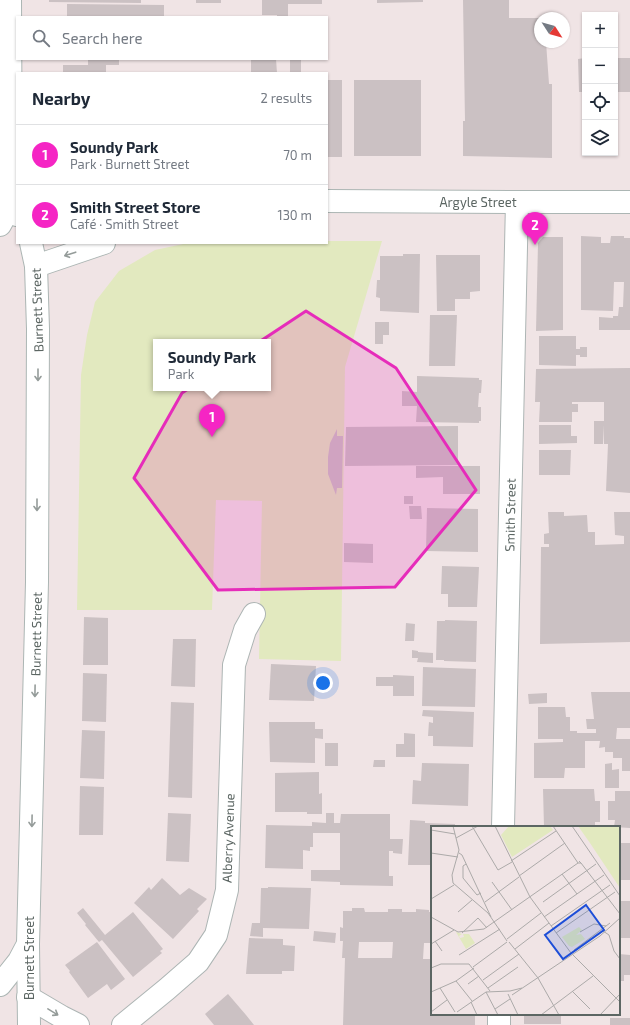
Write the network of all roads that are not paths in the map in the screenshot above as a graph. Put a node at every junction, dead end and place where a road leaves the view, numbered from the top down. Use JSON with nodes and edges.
{"nodes":[{"id":1,"x":10,"y":0,"type":"edge"},
{"id":2,"x":328,"y":201,"type":"edge"},
{"id":3,"x":517,"y":202,"type":"junction"},
{"id":4,"x":630,"y":202,"type":"edge"},
{"id":5,"x":11,"y":208,"type":"edge"},
{"id":6,"x":0,"y":226,"type":"edge"},
{"id":7,"x":31,"y":244,"type":"edge"},
{"id":8,"x":101,"y":244,"type":"edge"},
{"id":9,"x":36,"y":266,"type":"junction"},
{"id":10,"x":254,"y":614,"type":"dead end"},
{"id":11,"x":503,"y":826,"type":"edge"},
{"id":12,"x":28,"y":944,"type":"junction"},
{"id":13,"x":0,"y":985,"type":"edge"},
{"id":14,"x":28,"y":997,"type":"junction"},
{"id":15,"x":29,"y":1025,"type":"edge"},
{"id":16,"x":78,"y":1025,"type":"edge"},
{"id":17,"x":123,"y":1025,"type":"edge"}],
"edges":[{"from":1,"to":5,"type":"main road"},
{"from":2,"to":3,"type":"main road","name":"Argyle Street"},
{"from":3,"to":4,"type":"main road","name":"Argyle Street"},
{"from":3,"to":11,"type":"main road","name":"Smith Street"},
{"from":5,"to":6,"type":"main road"},
{"from":7,"to":9,"type":"main road","name":"Burnett Street"},
{"from":8,"to":9,"type":"main road","one_way":true},
{"from":9,"to":12,"type":"main road","name":"Burnett Street","one_way":true},
{"from":10,"to":17,"type":"main road","name":"Alberry Avenue"},
{"from":12,"to":13,"type":"main road"},
{"from":12,"to":14,"type":"main road","name":"Burnett Street"},
{"from":14,"to":15,"type":"main road","name":"Burnett Street"},
{"from":14,"to":16,"type":"main road","one_way":true}]}
